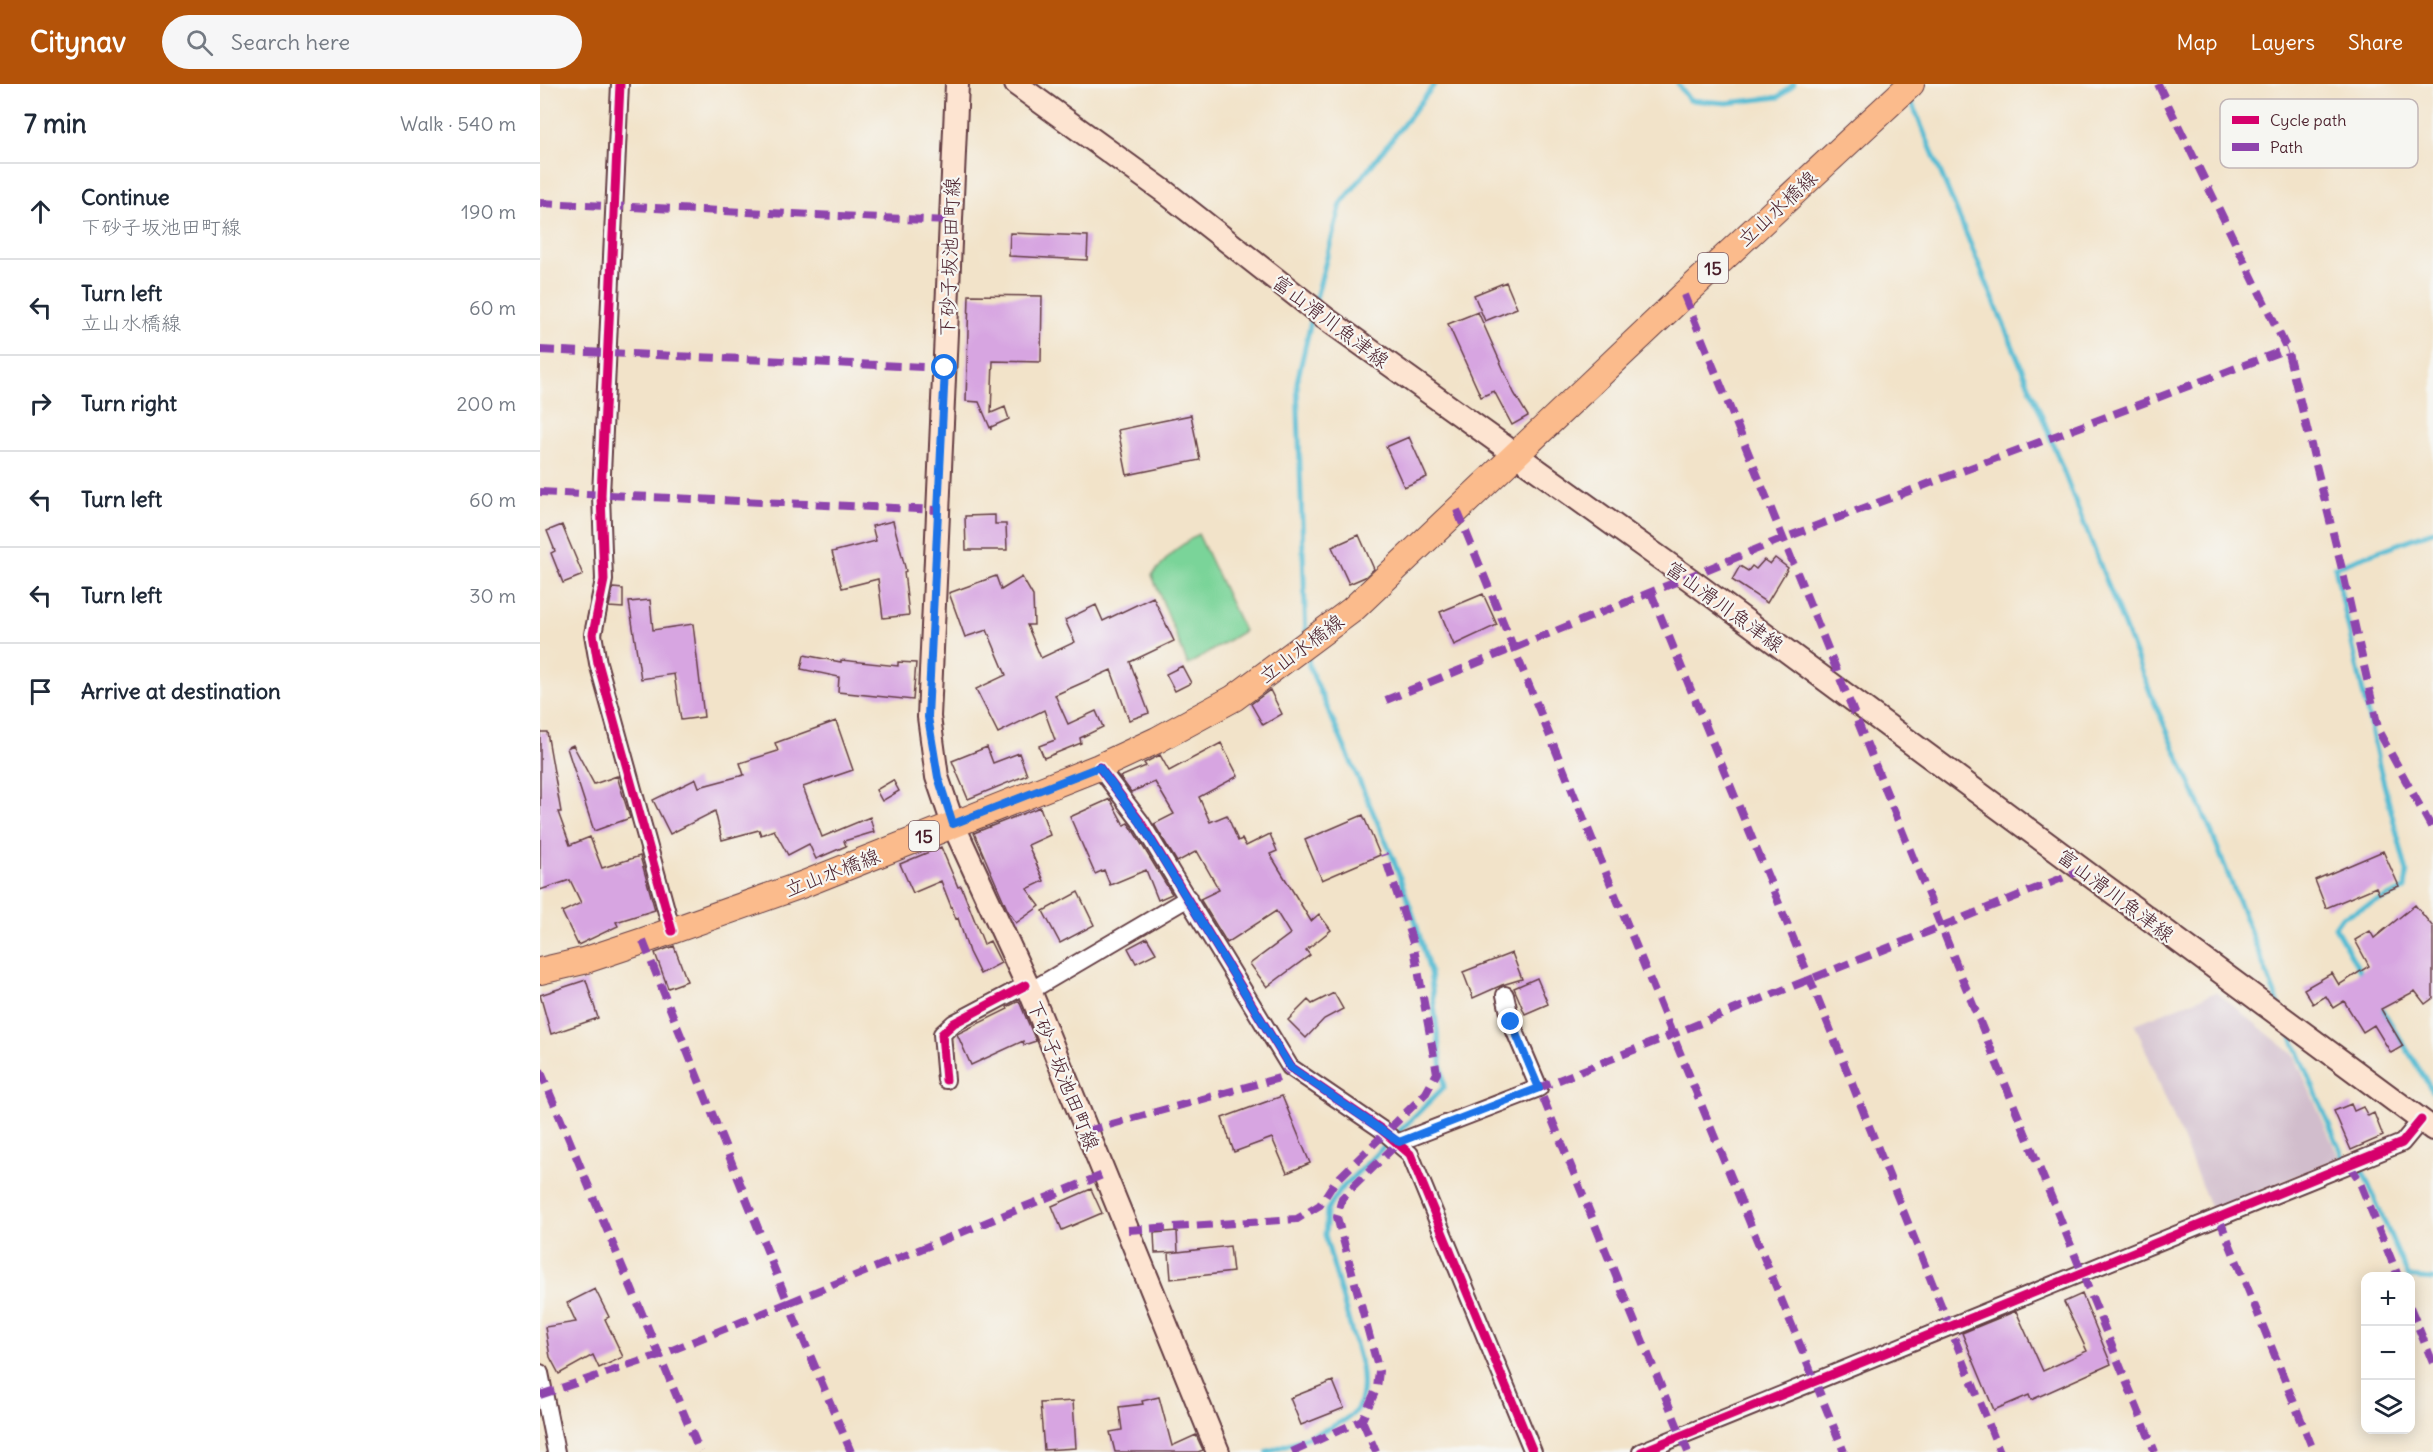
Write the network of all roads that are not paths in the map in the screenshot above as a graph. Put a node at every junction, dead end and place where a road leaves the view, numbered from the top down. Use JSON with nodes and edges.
{"nodes":[{"id":1,"x":620,"y":84,"type":"edge"},
{"id":2,"x":957,"y":84,"type":"edge"},
{"id":3,"x":1016,"y":84,"type":"edge"},
{"id":4,"x":1911,"y":84,"type":"edge"},
{"id":5,"x":1518,"y":455,"type":"junction"},
{"id":6,"x":1099,"y":767,"type":"junction"},
{"id":7,"x":953,"y":824,"type":"junction"},
{"id":8,"x":1188,"y":898,"type":"junction"},
{"id":9,"x":672,"y":931,"type":"junction"},
{"id":10,"x":540,"y":971,"type":"edge"},
{"id":11,"x":1028,"y":988,"type":"junction"},
{"id":12,"x":1505,"y":995,"type":"dead end"},
{"id":13,"x":946,"y":1080,"type":"dead end"},
{"id":14,"x":2427,"y":1125,"type":"edge"},
{"id":15,"x":1399,"y":1142,"type":"junction"},
{"id":16,"x":540,"y":1373,"type":"edge"},
{"id":17,"x":556,"y":1452,"type":"edge"},
{"id":18,"x":1218,"y":1452,"type":"edge"},
{"id":19,"x":1533,"y":1452,"type":"edge"},
{"id":20,"x":1641,"y":1452,"type":"edge"}],
"edges":[{"from":1,"to":9,"type":"street"},
{"from":2,"to":7,"type":"main road","name":"下砂子坂池田町線"},
{"from":3,"to":5,"type":"main road","name":"富山滑川魚津線"},
{"from":4,"to":5,"type":"main road","name":"立山水橋線","number":"15"},
{"from":5,"to":6,"type":"main road","name":"立山水橋線","number":"15"},
{"from":5,"to":14,"type":"main road","name":"富山滑川魚津線"},
{"from":6,"to":7,"type":"main road","name":"立山水橋線","number":"15"},
{"from":6,"to":8,"type":"street"},
{"from":7,"to":9,"type":"main road","name":"立山水橋線","number":"15"},
{"from":7,"to":11,"type":"main road","name":"下砂子坂池田町線"},
{"from":8,"to":11,"type":"street"},
{"from":8,"to":15,"type":"street"},
{"from":9,"to":10,"type":"main road","name":"立山水橋線","number":"15"},
{"from":11,"to":13,"type":"street"},
{"from":11,"to":18,"type":"main road","name":"下砂子坂池田町線"},
{"from":12,"to":15,"type":"street"},
{"from":14,"to":20,"type":"street"},
{"from":15,"to":19,"type":"street"},
{"from":16,"to":17,"type":"street"}]}
